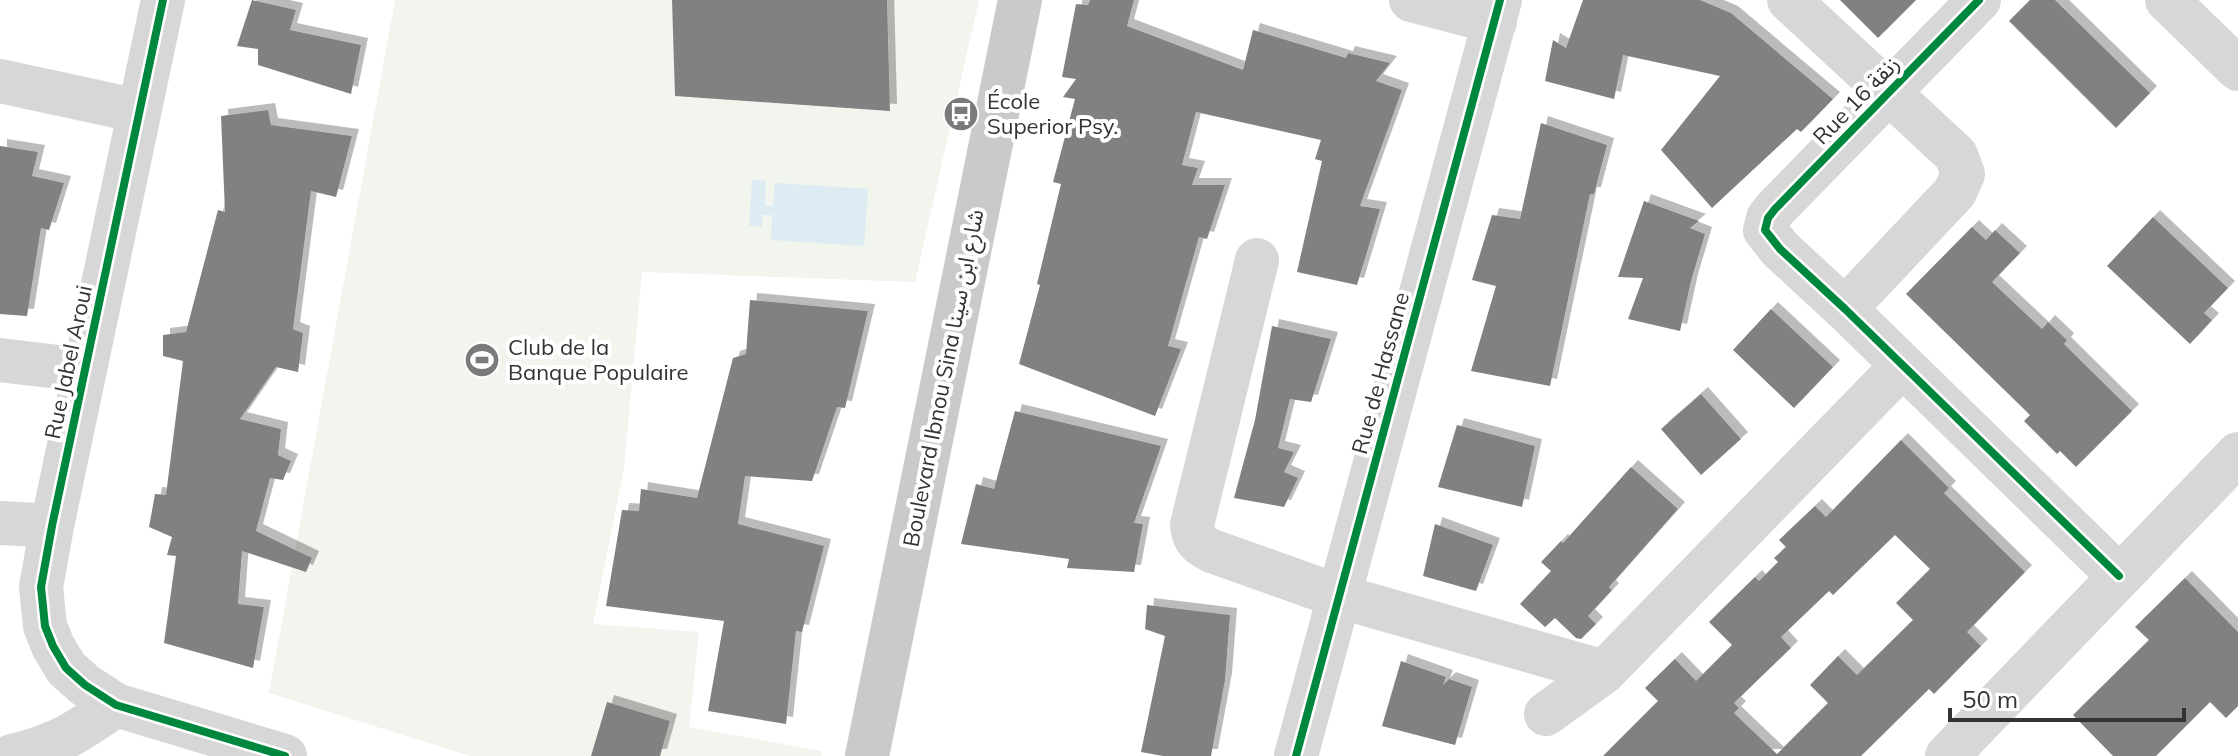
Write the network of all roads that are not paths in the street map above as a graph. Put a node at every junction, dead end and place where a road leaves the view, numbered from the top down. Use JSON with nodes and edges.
{"nodes":[{"id":1,"x":163,"y":0,"type":"edge"},
{"id":2,"x":1020,"y":0,"type":"edge"},
{"id":3,"x":1411,"y":0,"type":"edge"},
{"id":4,"x":1789,"y":0,"type":"edge"},
{"id":5,"x":1979,"y":0,"type":"edge"},
{"id":6,"x":2167,"y":0,"type":"edge"},
{"id":7,"x":1498,"y":11,"type":"edge"},
{"id":8,"x":2238,"y":69,"type":"edge"},
{"id":9,"x":0,"y":81,"type":"edge"},
{"id":10,"x":1888,"y":92,"type":"junction"},
{"id":11,"x":139,"y":111,"type":"junction"},
{"id":12,"x":1257,"y":260,"type":"dead end"},
{"id":13,"x":1845,"y":309,"type":"junction"},
{"id":14,"x":0,"y":360,"type":"edge"},
{"id":15,"x":1902,"y":366,"type":"junction"},
{"id":16,"x":84,"y":370,"type":"junction"},
{"id":17,"x":2238,"y":454,"type":"edge"},
{"id":18,"x":0,"y":523,"type":"edge"},
{"id":19,"x":52,"y":526,"type":"junction"},
{"id":20,"x":2119,"y":576,"type":"junction"},
{"id":21,"x":1338,"y":596,"type":"junction"},
{"id":22,"x":1604,"y":672,"type":"junction"},
{"id":23,"x":116,"y":705,"type":"junction"},
{"id":24,"x":1546,"y":714,"type":"dead end"},
{"id":25,"x":232,"y":748,"type":"edge"},
{"id":26,"x":12,"y":756,"type":"edge"},
{"id":27,"x":285,"y":756,"type":"edge"},
{"id":28,"x":867,"y":756,"type":"edge"},
{"id":29,"x":1296,"y":756,"type":"edge"},
{"id":30,"x":1947,"y":756,"type":"edge"}],
"edges":[{"from":1,"to":11,"type":"street","name":"Rue Jabel Aroui"},
{"from":2,"to":28,"type":"main road","name":"Boulevard Ibnou Sina شارع ابن سينا"},
{"from":3,"to":7,"type":"street"},
{"from":4,"to":10,"type":"street"},
{"from":5,"to":10,"type":"street","name":"Rue 16 زنقة"},
{"from":6,"to":8,"type":"street"},
{"from":7,"to":21,"type":"street","name":"Rue de Hassane"},
{"from":9,"to":11,"type":"street"},
{"from":10,"to":13,"type":"street"},
{"from":10,"to":13,"type":"street","name":"Rue 16 زنقة"},
{"from":11,"to":16,"type":"street","name":"Rue Jabel Aroui"},
{"from":12,"to":21,"type":"street"},
{"from":13,"to":15,"type":"street"},
{"from":14,"to":16,"type":"street"},
{"from":15,"to":20,"type":"street"},
{"from":15,"to":22,"type":"street"},
{"from":16,"to":19,"type":"street","name":"Rue Jabel Aroui"},
{"from":17,"to":20,"type":"street"},
{"from":18,"to":19,"type":"street"},
{"from":19,"to":23,"type":"street","name":"Rue Jabel Aroui"},
{"from":20,"to":30,"type":"street"},
{"from":21,"to":22,"type":"street"},
{"from":21,"to":29,"type":"street","name":"Rue de Hassane"},
{"from":22,"to":24,"type":"street"},
{"from":23,"to":25,"type":"street","name":"Rue Jabel Aroui"},
{"from":23,"to":26,"type":"street"},
{"from":25,"to":27,"type":"street","name":"Rue Jabel Aroui"}]}
